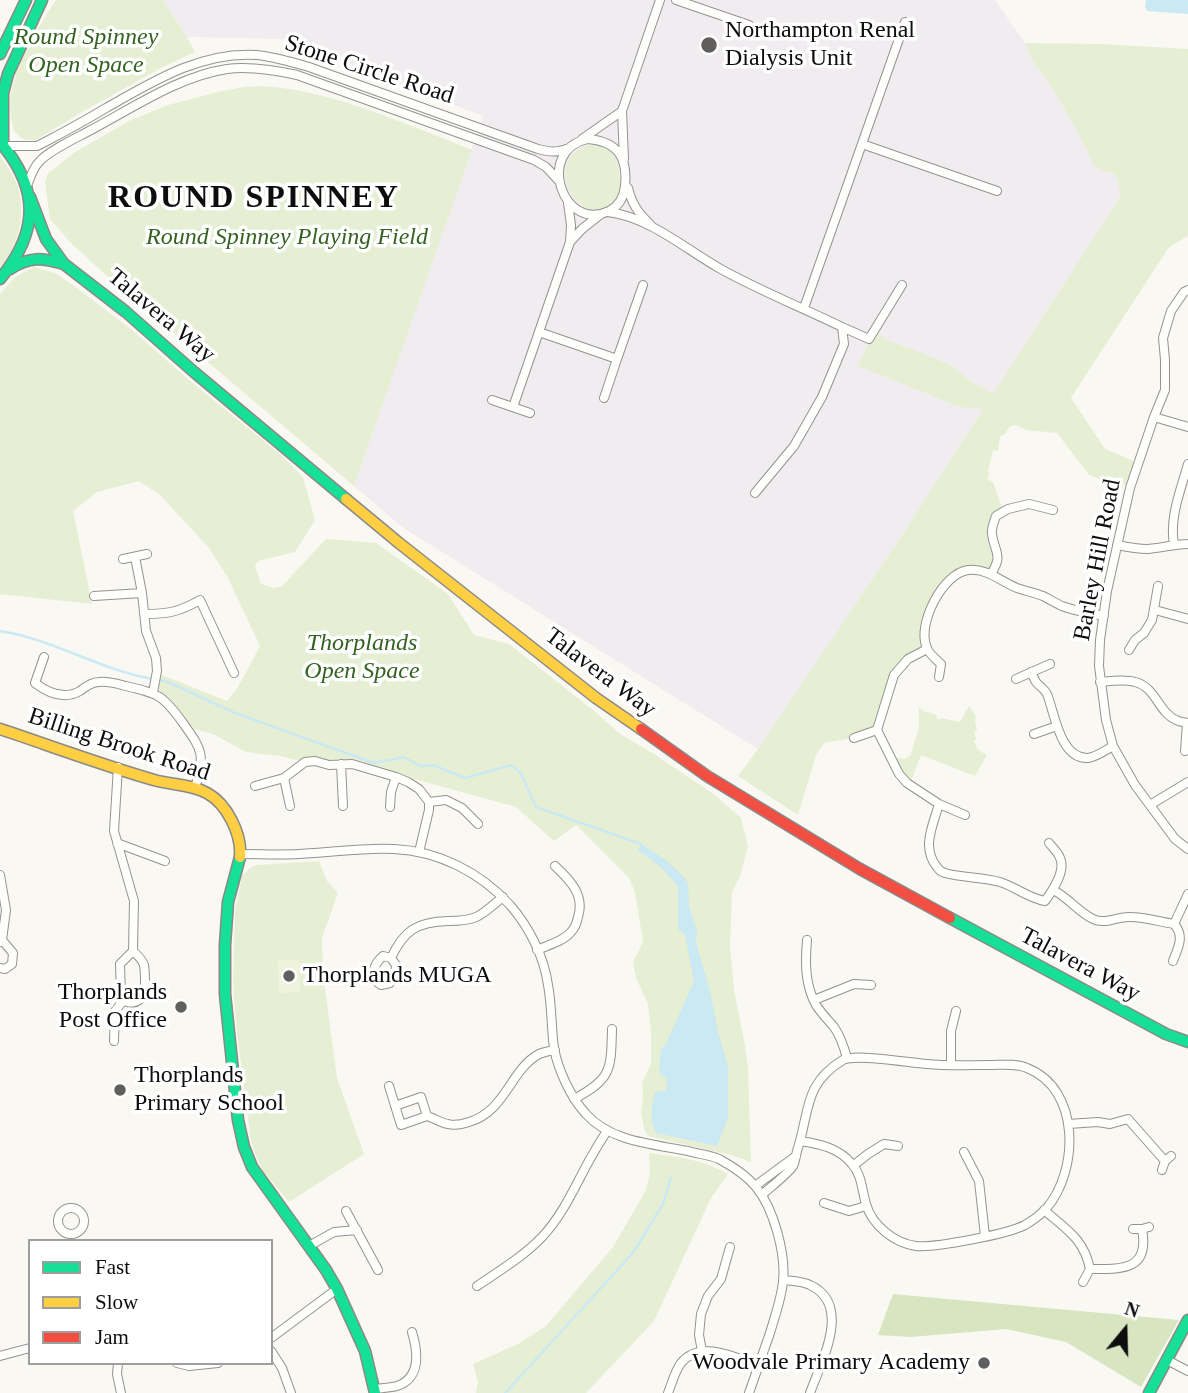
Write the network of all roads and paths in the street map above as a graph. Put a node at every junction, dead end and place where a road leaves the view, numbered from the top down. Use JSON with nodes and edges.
{"nodes":[{"id":1,"x":26,"y":0,"type":"edge"},
{"id":2,"x":42,"y":0,"type":"edge"},
{"id":3,"x":660,"y":0,"type":"edge"},
{"id":4,"x":676,"y":0,"type":"edge"},
{"id":5,"x":905,"y":22,"type":"dead end"},
{"id":6,"x":749,"y":25,"type":"dead end"},
{"id":7,"x":0,"y":54,"type":"edge"},
{"id":8,"x":622,"y":111,"type":"junction"},
{"id":9,"x":579,"y":141,"type":"junction"},
{"id":10,"x":2,"y":144,"type":"edge"},
{"id":11,"x":862,"y":144,"type":"junction"},
{"id":12,"x":569,"y":148,"type":"junction"},
{"id":13,"x":624,"y":162,"type":"junction"},
{"id":14,"x":560,"y":182,"type":"junction"},
{"id":15,"x":626,"y":182,"type":"junction"},
{"id":16,"x":27,"y":190,"type":"junction"},
{"id":17,"x":997,"y":191,"type":"dead end"},
{"id":18,"x":568,"y":202,"type":"junction"},
{"id":19,"x":605,"y":213,"type":"junction"},
{"id":20,"x":654,"y":229,"type":"junction"},
{"id":21,"x":570,"y":243,"type":"junction"},
{"id":22,"x":64,"y":264,"type":"junction"},
{"id":23,"x":10,"y":269,"type":"junction"},
{"id":24,"x":0,"y":279,"type":"edge"},
{"id":25,"x":643,"y":285,"type":"dead end"},
{"id":26,"x":902,"y":285,"type":"dead end"},
{"id":27,"x":1188,"y":290,"type":"edge"},
{"id":28,"x":804,"y":308,"type":"junction"},
{"id":29,"x":842,"y":327,"type":"junction"},
{"id":30,"x":538,"y":332,"type":"junction"},
{"id":31,"x":617,"y":359,"type":"junction"},
{"id":32,"x":604,"y":398,"type":"dead end"},
{"id":33,"x":492,"y":400,"type":"dead end"},
{"id":34,"x":513,"y":407,"type":"junction"},
{"id":35,"x":530,"y":413,"type":"dead end"},
{"id":36,"x":1154,"y":416,"type":"junction"},
{"id":37,"x":1188,"y":427,"type":"edge"},
{"id":38,"x":1188,"y":464,"type":"edge"},
{"id":39,"x":755,"y":493,"type":"dead end"},
{"id":40,"x":1053,"y":510,"type":"dead end"},
{"id":41,"x":1174,"y":544,"type":"junction"},
{"id":42,"x":1188,"y":544,"type":"edge"},
{"id":43,"x":1117,"y":545,"type":"junction"},
{"id":44,"x":147,"y":554,"type":"dead end"},
{"id":45,"x":135,"y":557,"type":"junction"},
{"id":46,"x":123,"y":559,"type":"dead end"},
{"id":47,"x":991,"y":574,"type":"junction"},
{"id":48,"x":1158,"y":586,"type":"dead end"},
{"id":49,"x":142,"y":593,"type":"junction"},
{"id":50,"x":94,"y":596,"type":"dead end"},
{"id":51,"x":1154,"y":610,"type":"junction"},
{"id":52,"x":144,"y":614,"type":"junction"},
{"id":53,"x":1104,"y":616,"type":"junction"},
{"id":54,"x":1188,"y":619,"type":"edge"},
{"id":55,"x":927,"y":649,"type":"junction"},
{"id":56,"x":1129,"y":650,"type":"dead end"},
{"id":57,"x":44,"y":657,"type":"dead end"},
{"id":58,"x":1050,"y":664,"type":"dead end"},
{"id":59,"x":1031,"y":672,"type":"junction"},
{"id":60,"x":234,"y":673,"type":"dead end"},
{"id":61,"x":939,"y":677,"type":"dead end"},
{"id":62,"x":1016,"y":679,"type":"dead end"},
{"id":63,"x":1100,"y":682,"type":"junction"},
{"id":64,"x":153,"y":692,"type":"junction"},
{"id":65,"x":1057,"y":726,"type":"junction"},
{"id":66,"x":0,"y":729,"type":"edge"},
{"id":67,"x":877,"y":730,"type":"junction"},
{"id":68,"x":1034,"y":734,"type":"dead end"},
{"id":69,"x":854,"y":738,"type":"dead end"},
{"id":70,"x":1113,"y":746,"type":"junction"},
{"id":71,"x":1185,"y":751,"type":"dead end"},
{"id":72,"x":341,"y":764,"type":"junction"},
{"id":73,"x":118,"y":766,"type":"junction"},
{"id":74,"x":396,"y":777,"type":"junction"},
{"id":75,"x":284,"y":778,"type":"junction"},
{"id":76,"x":1188,"y":782,"type":"edge"},
{"id":77,"x":255,"y":786,"type":"dead end"},
{"id":78,"x":195,"y":788,"type":"junction"},
{"id":79,"x":429,"y":802,"type":"junction"},
{"id":80,"x":940,"y":804,"type":"junction"},
{"id":81,"x":1150,"y":805,"type":"junction"},
{"id":82,"x":290,"y":806,"type":"dead end"},
{"id":83,"x":343,"y":806,"type":"dead end"},
{"id":84,"x":390,"y":807,"type":"dead end"},
{"id":85,"x":965,"y":815,"type":"dead end"},
{"id":86,"x":478,"y":824,"type":"dead end"},
{"id":87,"x":117,"y":843,"type":"junction"},
{"id":88,"x":1049,"y":844,"type":"dead end"},
{"id":89,"x":1188,"y":849,"type":"edge"},
{"id":90,"x":419,"y":852,"type":"junction"},
{"id":91,"x":241,"y":854,"type":"junction"},
{"id":92,"x":165,"y":861,"type":"dead end"},
{"id":93,"x":555,"y":866,"type":"dead end"},
{"id":94,"x":0,"y":875,"type":"edge"},
{"id":95,"x":1053,"y":890,"type":"junction"},
{"id":96,"x":1188,"y":894,"type":"edge"},
{"id":97,"x":503,"y":897,"type":"junction"},
{"id":98,"x":1174,"y":925,"type":"junction"},
{"id":99,"x":807,"y":940,"type":"dead end"},
{"id":100,"x":1,"y":941,"type":"edge"},
{"id":101,"x":537,"y":950,"type":"junction"},
{"id":102,"x":133,"y":951,"type":"junction"},
{"id":103,"x":391,"y":958,"type":"dead end"},
{"id":104,"x":1173,"y":961,"type":"dead end"},
{"id":105,"x":0,"y":968,"type":"edge"},
{"id":106,"x":871,"y":985,"type":"dead end"},
{"id":107,"x":814,"y":1000,"type":"junction"},
{"id":108,"x":123,"y":1001,"type":"junction"},
{"id":109,"x":956,"y":1011,"type":"dead end"},
{"id":110,"x":612,"y":1029,"type":"dead end"},
{"id":111,"x":1166,"y":1034,"type":"junction"},
{"id":112,"x":114,"y":1041,"type":"dead end"},
{"id":113,"x":1188,"y":1042,"type":"edge"},
{"id":114,"x":555,"y":1050,"type":"junction"},
{"id":115,"x":1188,"y":1051,"type":"edge"},
{"id":116,"x":847,"y":1058,"type":"junction"},
{"id":117,"x":951,"y":1065,"type":"junction"},
{"id":118,"x":389,"y":1086,"type":"dead end"},
{"id":119,"x":574,"y":1099,"type":"junction"},
{"id":120,"x":395,"y":1105,"type":"junction"},
{"id":121,"x":427,"y":1116,"type":"junction"},
{"id":122,"x":1068,"y":1124,"type":"junction"},
{"id":123,"x":607,"y":1131,"type":"junction"},
{"id":124,"x":801,"y":1141,"type":"junction"},
{"id":125,"x":898,"y":1146,"type":"dead end"},
{"id":126,"x":964,"y":1152,"type":"dead end"},
{"id":127,"x":796,"y":1156,"type":"junction"},
{"id":128,"x":1166,"y":1163,"type":"dead end"},
{"id":129,"x":853,"y":1165,"type":"junction"},
{"id":130,"x":755,"y":1186,"type":"junction"},
{"id":131,"x":762,"y":1195,"type":"junction"},
{"id":132,"x":824,"y":1203,"type":"dead end"},
{"id":133,"x":866,"y":1206,"type":"junction"},
{"id":134,"x":1044,"y":1210,"type":"junction"},
{"id":135,"x":346,"y":1211,"type":"dead end"},
{"id":136,"x":1142,"y":1228,"type":"dead end"},
{"id":137,"x":357,"y":1230,"type":"junction"},
{"id":138,"x":985,"y":1236,"type":"junction"},
{"id":139,"x":309,"y":1246,"type":"junction"},
{"id":140,"x":730,"y":1247,"type":"dead end"},
{"id":141,"x":1090,"y":1269,"type":"junction"},
{"id":142,"x":379,"y":1270,"type":"dead end"},
{"id":143,"x":783,"y":1280,"type":"junction"},
{"id":144,"x":1083,"y":1282,"type":"dead end"},
{"id":145,"x":477,"y":1286,"type":"dead end"},
{"id":146,"x":337,"y":1289,"type":"junction"},
{"id":147,"x":1188,"y":1320,"type":"edge"},
{"id":148,"x":412,"y":1332,"type":"dead end"},
{"id":149,"x":273,"y":1337,"type":"edge"},
{"id":150,"x":28,"y":1349,"type":"edge"},
{"id":151,"x":702,"y":1351,"type":"junction"},
{"id":152,"x":273,"y":1354,"type":"edge"},
{"id":153,"x":0,"y":1356,"type":"edge"},
{"id":154,"x":1167,"y":1360,"type":"junction"},
{"id":155,"x":118,"y":1365,"type":"edge"},
{"id":156,"x":759,"y":1366,"type":"junction"},
{"id":157,"x":1188,"y":1371,"type":"edge"},
{"id":158,"x":374,"y":1391,"type":"edge"},
{"id":159,"x":121,"y":1393,"type":"edge"},
{"id":160,"x":291,"y":1393,"type":"edge"},
{"id":161,"x":668,"y":1393,"type":"edge"},
{"id":162,"x":749,"y":1393,"type":"edge"},
{"id":163,"x":810,"y":1393,"type":"edge"},
{"id":164,"x":1149,"y":1393,"type":"edge"}],
"edges":[{"from":1,"to":7,"type":"main road"},
{"from":2,"to":10,"type":"main road"},
{"from":3,"to":8,"type":"street"},
{"from":4,"to":6,"type":"street"},
{"from":5,"to":11,"type":"street"},
{"from":8,"to":9,"type":"street"},
{"from":8,"to":13,"type":"street"},
{"from":9,"to":12,"type":"street"},
{"from":9,"to":13,"type":"street"},
{"from":10,"to":12,"type":"street","name":"Stone Circle Road"},
{"from":10,"to":16,"type":"main road","name":"Talavera Way"},
{"from":11,"to":17,"type":"street"},
{"from":11,"to":28,"type":"street"},
{"from":12,"to":14,"type":"street"},
{"from":13,"to":15,"type":"street"},
{"from":14,"to":16,"type":"street","name":"Stone Circle Road"},
{"from":14,"to":18,"type":"street","name":"Stone Circle Road"},
{"from":15,"to":19,"type":"street"},
{"from":15,"to":20,"type":"street"},
{"from":16,"to":22,"type":"main road","name":"Talavera Way"},
{"from":16,"to":23,"type":"main road"},
{"from":18,"to":19,"type":"street"},
{"from":18,"to":21,"type":"street","name":"Stone Circle Road"},
{"from":19,"to":20,"type":"street"},
{"from":19,"to":21,"type":"street"},
{"from":20,"to":28,"type":"street"},
{"from":21,"to":30,"type":"street"},
{"from":22,"to":23,"type":"main road","name":"Talavera Way"},
{"from":22,"to":111,"type":"main road","name":"Talavera Way"},
{"from":23,"to":24,"type":"main road"},
{"from":25,"to":31,"type":"street"},
{"from":26,"to":29,"type":"street"},
{"from":27,"to":36,"type":"street","name":"Barley Hill Road"},
{"from":28,"to":29,"type":"street"},
{"from":29,"to":39,"type":"street"},
{"from":30,"to":31,"type":"street"},
{"from":30,"to":34,"type":"street"},
{"from":31,"to":32,"type":"street"},
{"from":33,"to":34,"type":"street"},
{"from":34,"to":35,"type":"street"},
{"from":36,"to":37,"type":"street"},
{"from":36,"to":43,"type":"street","name":"Barley Hill Road"},
{"from":38,"to":41,"type":"street"},
{"from":40,"to":47,"type":"street"},
{"from":41,"to":42,"type":"street"},
{"from":41,"to":43,"type":"street"},
{"from":43,"to":53,"type":"street","name":"Barley Hill Road"},
{"from":44,"to":45,"type":"street"},
{"from":45,"to":46,"type":"street"},
{"from":45,"to":49,"type":"street"},
{"from":47,"to":53,"type":"street"},
{"from":47,"to":55,"type":"street"},
{"from":48,"to":51,"type":"street"},
{"from":49,"to":50,"type":"street"},
{"from":49,"to":52,"type":"street"},
{"from":51,"to":54,"type":"street"},
{"from":51,"to":56,"type":"street"},
{"from":52,"to":60,"type":"street"},
{"from":52,"to":64,"type":"street"},
{"from":53,"to":63,"type":"street","name":"Barley Hill Road"},
{"from":55,"to":61,"type":"street"},
{"from":55,"to":67,"type":"street"},
{"from":57,"to":64,"type":"street"},
{"from":58,"to":59,"type":"street"},
{"from":59,"to":62,"type":"street"},
{"from":59,"to":65,"type":"street"},
{"from":63,"to":70,"type":"street","name":"Barley Hill Road"},
{"from":63,"to":71,"type":"street"},
{"from":64,"to":78,"type":"street"},
{"from":65,"to":68,"type":"street"},
{"from":65,"to":70,"type":"street"},
{"from":66,"to":73,"type":"main road","name":"Billing Brook Road"},
{"from":67,"to":69,"type":"street"},
{"from":67,"to":80,"type":"street"},
{"from":70,"to":81,"type":"street","name":"Barley Hill Road"},
{"from":72,"to":74,"type":"street"},
{"from":72,"to":75,"type":"street"},
{"from":72,"to":83,"type":"street"},
{"from":73,"to":78,"type":"main road","name":"Billing Brook Road"},
{"from":73,"to":87,"type":"street"},
{"from":74,"to":79,"type":"street"},
{"from":74,"to":84,"type":"street"},
{"from":75,"to":77,"type":"street"},
{"from":75,"to":82,"type":"street"},
{"from":76,"to":81,"type":"street"},
{"from":78,"to":91,"type":"main road","name":"Billing Brook Road"},
{"from":79,"to":86,"type":"street"},
{"from":79,"to":90,"type":"street"},
{"from":80,"to":85,"type":"street"},
{"from":80,"to":95,"type":"street"},
{"from":81,"to":89,"type":"street","name":"Barley Hill Road"},
{"from":87,"to":92,"type":"street"},
{"from":87,"to":102,"type":"street"},
{"from":88,"to":95,"type":"street"},
{"from":90,"to":91,"type":"street"},
{"from":90,"to":97,"type":"street"},
{"from":91,"to":139,"type":"main road"},
{"from":93,"to":101,"type":"street"},
{"from":94,"to":100,"type":"street"},
{"from":95,"to":98,"type":"street"},
{"from":96,"to":98,"type":"street"},
{"from":97,"to":101,"type":"street"},
{"from":97,"to":103,"type":"street"},
{"from":98,"to":104,"type":"street"},
{"from":99,"to":107,"type":"street"},
{"from":100,"to":105,"type":"street"},
{"from":101,"to":114,"type":"street"},
{"from":102,"to":108,"type":"street"},
{"from":102,"to":108,"type":"street"},
{"from":106,"to":107,"type":"street"},
{"from":107,"to":116,"type":"street"},
{"from":108,"to":112,"type":"street"},
{"from":109,"to":117,"type":"street"},
{"from":110,"to":119,"type":"street"},
{"from":111,"to":113,"type":"main road","name":"Talavera Way"},
{"from":111,"to":115,"type":"main road","name":"Talavera Way"},
{"from":114,"to":119,"type":"street"},
{"from":114,"to":121,"type":"street"},
{"from":116,"to":117,"type":"street"},
{"from":116,"to":124,"type":"street"},
{"from":117,"to":122,"type":"street"},
{"from":118,"to":120,"type":"street"},
{"from":119,"to":123,"type":"street"},
{"from":120,"to":121,"type":"street"},
{"from":120,"to":121,"type":"street"},
{"from":122,"to":128,"type":"street"},
{"from":122,"to":134,"type":"street"},
{"from":123,"to":130,"type":"street"},
{"from":123,"to":145,"type":"street"},
{"from":124,"to":127,"type":"street"},
{"from":124,"to":129,"type":"street"},
{"from":125,"to":129,"type":"street"},
{"from":126,"to":138,"type":"street"},
{"from":127,"to":130,"type":"street"},
{"from":127,"to":131,"type":"street"},
{"from":129,"to":133,"type":"street"},
{"from":130,"to":131,"type":"street"},
{"from":131,"to":143,"type":"street"},
{"from":132,"to":133,"type":"street"},
{"from":133,"to":138,"type":"street"},
{"from":134,"to":138,"type":"street"},
{"from":134,"to":141,"type":"street"},
{"from":135,"to":137,"type":"street"},
{"from":136,"to":141,"type":"street"},
{"from":137,"to":139,"type":"street"},
{"from":137,"to":142,"type":"street"},
{"from":139,"to":146,"type":"main road"},
{"from":140,"to":151,"type":"street"},
{"from":141,"to":144,"type":"street"},
{"from":143,"to":156,"type":"street"},
{"from":143,"to":163,"type":"street"},
{"from":146,"to":149,"type":"street"},
{"from":146,"to":158,"type":"main road"},
{"from":147,"to":154,"type":"main road"},
{"from":148,"to":158,"type":"street"},
{"from":150,"to":153,"type":"street"},
{"from":151,"to":156,"type":"street"},
{"from":151,"to":161,"type":"street"},
{"from":152,"to":160,"type":"street"},
{"from":154,"to":157,"type":"street"},
{"from":154,"to":164,"type":"main road"},
{"from":155,"to":159,"type":"street"},
{"from":156,"to":162,"type":"street"}]}
